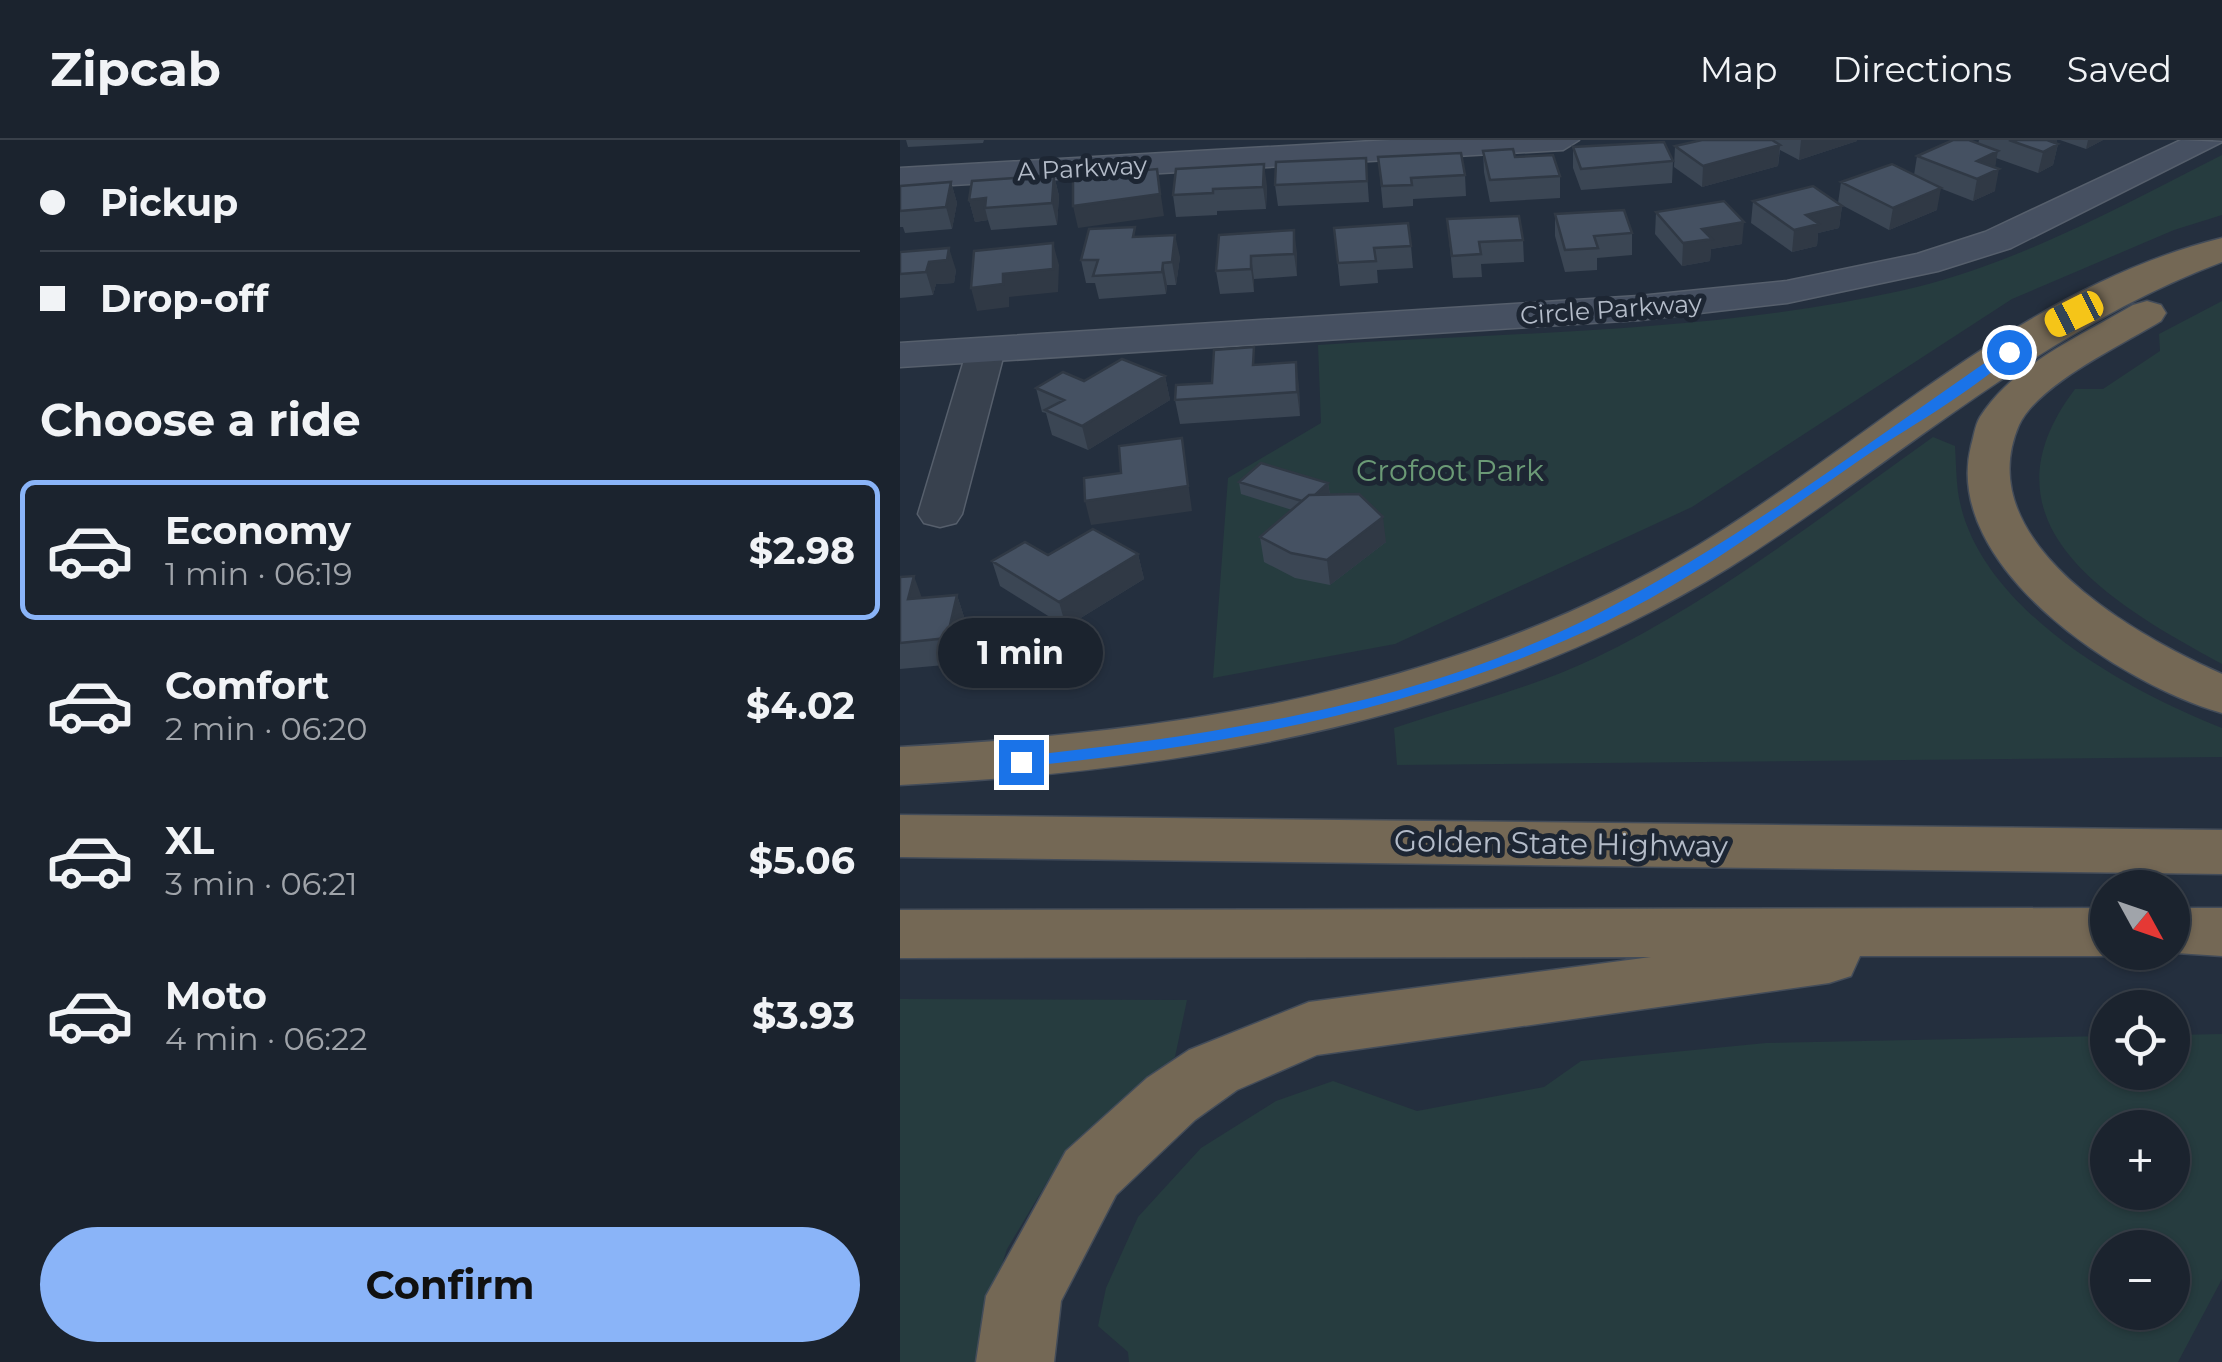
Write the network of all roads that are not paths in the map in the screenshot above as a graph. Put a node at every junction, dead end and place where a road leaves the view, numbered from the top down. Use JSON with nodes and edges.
{"nodes":[{"id":1,"x":1564,"y":140,"type":"edge"},
{"id":2,"x":2207,"y":140,"type":"edge"},
{"id":3,"x":900,"y":178,"type":"edge"},
{"id":4,"x":2222,"y":249,"type":"edge"},
{"id":5,"x":2222,"y":282,"type":"edge"},
{"id":6,"x":986,"y":350,"type":"junction"},
{"id":7,"x":900,"y":355,"type":"edge"},
{"id":8,"x":940,"y":514,"type":"dead end"},
{"id":9,"x":2222,"y":695,"type":"edge"},
{"id":10,"x":900,"y":766,"type":"edge"},
{"id":11,"x":900,"y":836,"type":"edge"},
{"id":12,"x":2222,"y":852,"type":"edge"},
{"id":13,"x":2014,"y":931,"type":"junction"},
{"id":14,"x":2090,"y":932,"type":"edge"},
{"id":15,"x":2190,"y":932,"type":"edge"},
{"id":16,"x":2222,"y":932,"type":"edge"},
{"id":17,"x":900,"y":934,"type":"edge"},
{"id":18,"x":1015,"y":1362,"type":"edge"}],
"edges":[{"from":1,"to":3,"type":"street","name":"A Parkway"},
{"from":2,"to":6,"type":"street","name":"Circle Parkway"},
{"from":4,"to":10,"type":"highway"},
{"from":5,"to":9,"type":"highway"},
{"from":6,"to":7,"type":"street","name":"Circle Parkway"},
{"from":6,"to":8,"type":"street"},
{"from":11,"to":12,"type":"highway","name":"Golden State Highway"},
{"from":13,"to":14,"type":"highway"},
{"from":13,"to":17,"type":"highway"},
{"from":13,"to":18,"type":"highway"},
{"from":15,"to":16,"type":"highway"}]}
